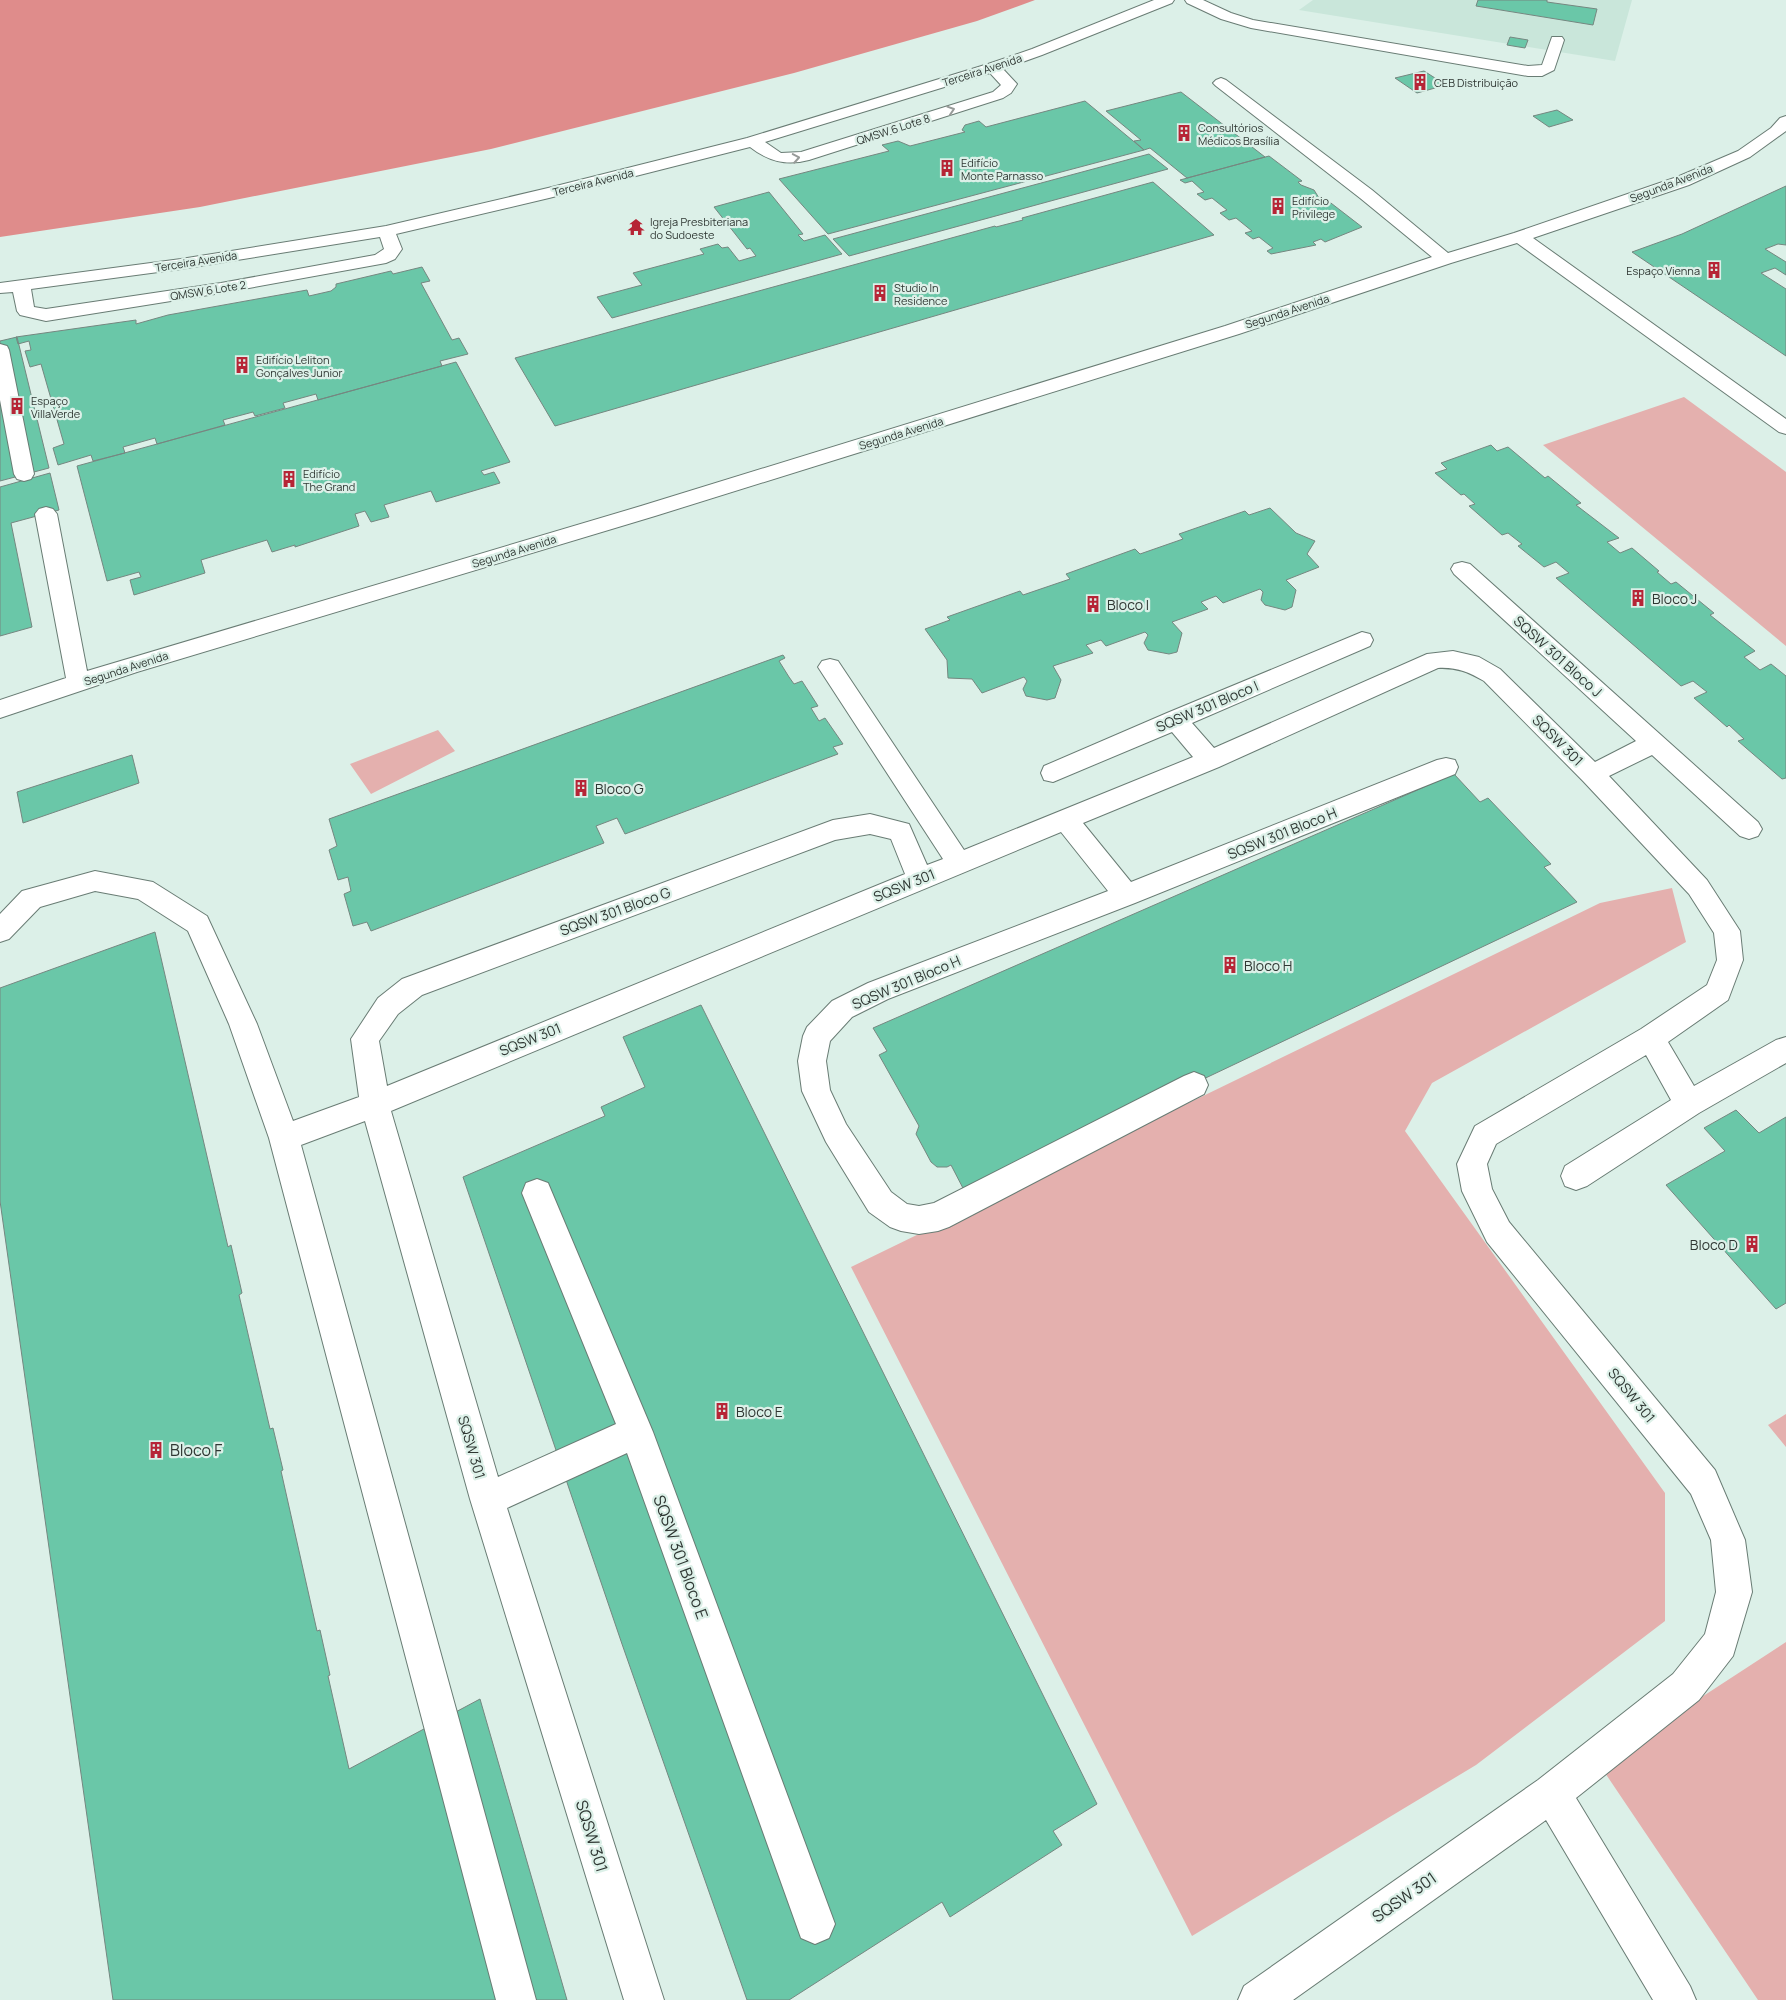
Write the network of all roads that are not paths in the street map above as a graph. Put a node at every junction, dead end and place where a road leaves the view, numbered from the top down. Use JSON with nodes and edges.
{"nodes":[{"id":1,"x":1166,"y":0,"type":"edge"},
{"id":2,"x":1192,"y":0,"type":"edge"},
{"id":3,"x":1557,"y":40,"type":"dead end"},
{"id":4,"x":993,"y":67,"type":"junction"},
{"id":5,"x":1221,"y":82,"type":"dead end"},
{"id":6,"x":1786,"y":121,"type":"edge"},
{"id":7,"x":754,"y":141,"type":"junction"},
{"id":8,"x":386,"y":231,"type":"junction"},
{"id":9,"x":1520,"y":237,"type":"junction"},
{"id":10,"x":1445,"y":259,"type":"junction"},
{"id":11,"x":21,"y":286,"type":"junction"},
{"id":12,"x":0,"y":288,"type":"edge"},
{"id":13,"x":0,"y":350,"type":"edge"},
{"id":14,"x":1786,"y":428,"type":"edge"},
{"id":15,"x":24,"y":474,"type":"dead end"},
{"id":16,"x":46,"y":514,"type":"dead end"},
{"id":17,"x":1462,"y":569,"type":"dead end"},
{"id":18,"x":1362,"y":640,"type":"dead end"},
{"id":19,"x":830,"y":667,"type":"dead end"},
{"id":20,"x":78,"y":683,"type":"junction"},
{"id":21,"x":0,"y":709,"type":"edge"},
{"id":22,"x":1175,"y":719,"type":"junction"},
{"id":23,"x":1654,"y":743,"type":"junction"},
{"id":24,"x":1210,"y":760,"type":"junction"},
{"id":25,"x":1446,"y":767,"type":"dead end"},
{"id":26,"x":1053,"y":773,"type":"dead end"},
{"id":27,"x":1592,"y":774,"type":"junction"},
{"id":28,"x":1066,"y":820,"type":"junction"},
{"id":29,"x":1749,"y":829,"type":"dead end"},
{"id":30,"x":959,"y":863,"type":"junction"},
{"id":31,"x":920,"y":879,"type":"junction"},
{"id":32,"x":1126,"y":895,"type":"junction"},
{"id":33,"x":0,"y":931,"type":"edge"},
{"id":34,"x":1651,"y":1038,"type":"junction"},
{"id":35,"x":1786,"y":1049,"type":"edge"},
{"id":36,"x":1194,"y":1084,"type":"dead end"},
{"id":37,"x":375,"y":1104,"type":"junction"},
{"id":38,"x":1689,"y":1104,"type":"junction"},
{"id":39,"x":284,"y":1138,"type":"junction"},
{"id":40,"x":1576,"y":1176,"type":"dead end"},
{"id":41,"x":537,"y":1193,"type":"dead end"},
{"id":42,"x":636,"y":1432,"type":"junction"},
{"id":43,"x":487,"y":1500,"type":"junction"},
{"id":44,"x":1551,"y":1793,"type":"junction"},
{"id":45,"x":815,"y":1924,"type":"dead end"},
{"id":46,"x":516,"y":2000,"type":"edge"},
{"id":47,"x":644,"y":2000,"type":"edge"},
{"id":48,"x":1258,"y":2000,"type":"edge"},
{"id":49,"x":1676,"y":2000,"type":"edge"}],
"edges":[{"from":1,"to":4,"type":"street","name":"Terceira Avenida"},
{"from":2,"to":3,"type":"street"},
{"from":4,"to":7,"type":"street","name":"Terceira Avenida"},
{"from":7,"to":4,"type":"street","name":"QMSW 6 Lote 8","one_way":true},
{"from":5,"to":10,"type":"street"},
{"from":6,"to":9,"type":"street","name":"Segunda Avenida"},
{"from":7,"to":8,"type":"street","name":"Terceira Avenida"},
{"from":8,"to":11,"type":"street","name":"Terceira Avenida"},
{"from":8,"to":11,"type":"street","name":"QMSW 6 Lote 2"},
{"from":9,"to":10,"type":"street","name":"Segunda Avenida"},
{"from":9,"to":14,"type":"street"},
{"from":10,"to":20,"type":"street","name":"Segunda Avenida"},
{"from":11,"to":12,"type":"street","name":"Terceira Avenida"},
{"from":13,"to":15,"type":"street"},
{"from":16,"to":20,"type":"street"},
{"from":17,"to":23,"type":"street","name":"SQSW 301 Bloco J"},
{"from":18,"to":22,"type":"street","name":"SQSW 301 Bloco I"},
{"from":19,"to":30,"type":"street"},
{"from":20,"to":21,"type":"street","name":"Segunda Avenida"},
{"from":22,"to":24,"type":"street"},
{"from":22,"to":26,"type":"street","name":"SQSW 301 Bloco I"},
{"from":23,"to":27,"type":"street"},
{"from":23,"to":29,"type":"street","name":"SQSW 301 Bloco J"},
{"from":24,"to":27,"type":"street","name":"SQSW 301"},
{"from":24,"to":28,"type":"street","name":"SQSW 301"},
{"from":25,"to":32,"type":"street","name":"SQSW 301 Bloco H"},
{"from":27,"to":34,"type":"street","name":"SQSW 301"},
{"from":28,"to":30,"type":"street","name":"SQSW 301"},
{"from":28,"to":32,"type":"street"},
{"from":30,"to":31,"type":"street","name":"SQSW 301"},
{"from":31,"to":37,"type":"street","name":"SQSW 301"},
{"from":31,"to":37,"type":"street","name":"SQSW 301 Bloco G"},
{"from":32,"to":36,"type":"street","name":"SQSW 301 Bloco H"},
{"from":33,"to":39,"type":"street"},
{"from":34,"to":38,"type":"street"},
{"from":34,"to":44,"type":"street","name":"SQSW 301"},
{"from":35,"to":38,"type":"street"},
{"from":37,"to":39,"type":"street"},
{"from":37,"to":43,"type":"street","name":"SQSW 301"},
{"from":38,"to":40,"type":"street"},
{"from":39,"to":46,"type":"street"},
{"from":41,"to":42,"type":"street","name":"SQSW 301 Bloco E"},
{"from":42,"to":43,"type":"street"},
{"from":42,"to":45,"type":"street","name":"SQSW 301 Bloco E"},
{"from":43,"to":47,"type":"street","name":"SQSW 301"},
{"from":44,"to":48,"type":"street","name":"SQSW 301"},
{"from":44,"to":49,"type":"street"}]}
